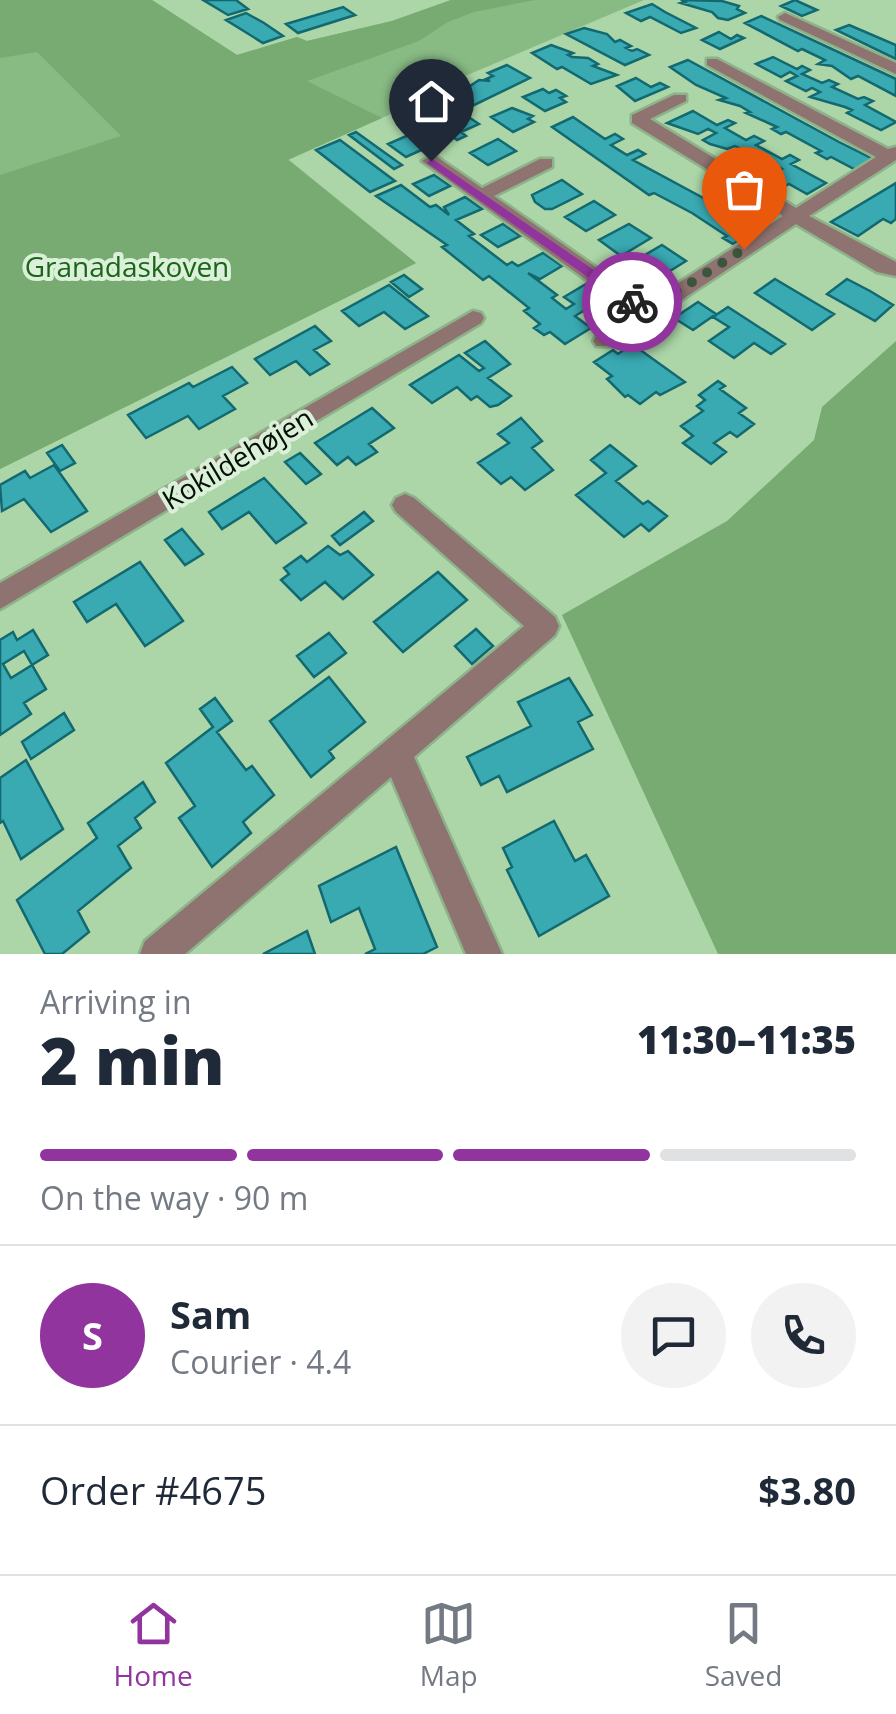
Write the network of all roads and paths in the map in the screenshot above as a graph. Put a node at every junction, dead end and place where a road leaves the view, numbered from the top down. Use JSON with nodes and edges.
{"nodes":[{"id":1,"x":785,"y":17,"type":"dead end"},
{"id":2,"x":712,"y":62,"type":"dead end"},
{"id":3,"x":896,"y":69,"type":"edge"},
{"id":4,"x":680,"y":98,"type":"dead end"},
{"id":5,"x":892,"y":154,"type":"edge"},
{"id":6,"x":431,"y":161,"type":"dead end"},
{"id":7,"x":546,"y":163,"type":"dead end"},
{"id":8,"x":480,"y":196,"type":"junction"},
{"id":9,"x":796,"y":216,"type":"junction"},
{"id":10,"x":896,"y":269,"type":"edge"},
{"id":11,"x":645,"y":312,"type":"junction"},
{"id":12,"x":473,"y":318,"type":"dead end"},
{"id":13,"x":604,"y":342,"type":"dead end"},
{"id":14,"x":405,"y":505,"type":"dead end"},
{"id":15,"x":0,"y":598,"type":"edge"},
{"id":16,"x":396,"y":752,"type":"junction"},
{"id":17,"x":166,"y":951,"type":"edge"},
{"id":18,"x":484,"y":954,"type":"edge"}],
"edges":[{"from":1,"to":3,"type":"street"},
{"from":2,"to":5,"type":"street"},
{"from":4,"to":9,"type":"street"},
{"from":5,"to":9,"type":"street"},
{"from":6,"to":8,"type":"street"},
{"from":7,"to":8,"type":"street"},
{"from":8,"to":11,"type":"street"},
{"from":9,"to":10,"type":"street"},
{"from":9,"to":11,"type":"street"},
{"from":11,"to":13,"type":"street"},
{"from":12,"to":15,"type":"street","name":"Kokildehøjen"},
{"from":14,"to":16,"type":"street"},
{"from":16,"to":17,"type":"street"},
{"from":16,"to":18,"type":"street"}]}
